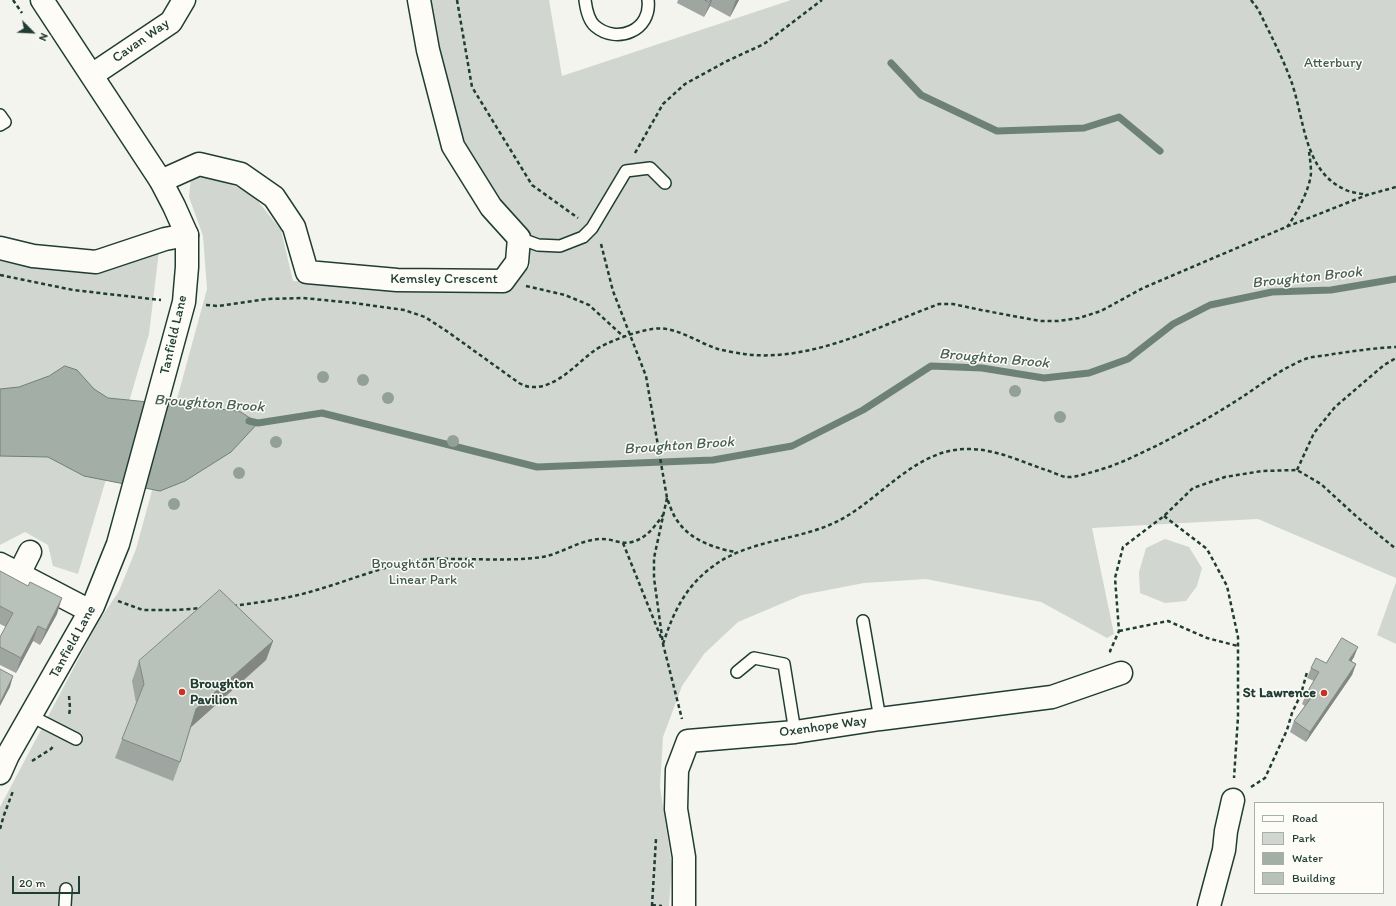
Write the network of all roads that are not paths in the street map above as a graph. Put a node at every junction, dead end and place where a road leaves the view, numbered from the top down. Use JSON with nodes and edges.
{"nodes":[{"id":1,"x":42,"y":0,"type":"edge"},
{"id":2,"x":184,"y":0,"type":"edge"},
{"id":3,"x":419,"y":0,"type":"edge"},
{"id":4,"x":585,"y":0,"type":"edge"},
{"id":5,"x":648,"y":0,"type":"edge"},
{"id":6,"x":92,"y":75,"type":"junction"},
{"id":7,"x":0,"y":115,"type":"edge"},
{"id":8,"x":0,"y":125,"type":"edge"},
{"id":9,"x":161,"y":181,"type":"junction"},
{"id":10,"x":665,"y":183,"type":"dead end"},
{"id":11,"x":187,"y":235,"type":"junction"},
{"id":12,"x":519,"y":238,"type":"junction"},
{"id":13,"x":0,"y":248,"type":"edge"},
{"id":14,"x":30,"y":552,"type":"dead end"},
{"id":15,"x":5,"y":567,"type":"edge"},
{"id":16,"x":94,"y":603,"type":"junction"},
{"id":17,"x":863,"y":621,"type":"dead end"},
{"id":18,"x":737,"y":672,"type":"dead end"},
{"id":19,"x":1121,"y":673,"type":"road end"},
{"id":20,"x":31,"y":716,"type":"junction"},
{"id":21,"x":880,"y":719,"type":"junction"},
{"id":22,"x":795,"y":732,"type":"junction"},
{"id":23,"x":76,"y":739,"type":"dead end"},
{"id":24,"x":0,"y":773,"type":"edge"},
{"id":25,"x":1233,"y":800,"type":"road end"},
{"id":26,"x":66,"y":889,"type":"dead end"},
{"id":27,"x":65,"y":906,"type":"edge"},
{"id":28,"x":684,"y":906,"type":"edge"},
{"id":29,"x":1209,"y":906,"type":"edge"}],
"edges":[{"from":1,"to":6,"type":"street","name":"Tanfield Lane"},
{"from":2,"to":6,"type":"street","name":"Cavan Way"},
{"from":3,"to":12,"type":"street"},
{"from":4,"to":5,"type":"lane"},
{"from":6,"to":9,"type":"street","name":"Tanfield Lane"},
{"from":7,"to":8,"type":"lane"},
{"from":9,"to":11,"type":"street","name":"Tanfield Lane"},
{"from":9,"to":12,"type":"street","name":"Kemsley Crescent"},
{"from":10,"to":12,"type":"lane"},
{"from":11,"to":13,"type":"street"},
{"from":11,"to":16,"type":"street","name":"Tanfield Lane"},
{"from":14,"to":15,"type":"street"},
{"from":15,"to":16,"type":"street"},
{"from":16,"to":20,"type":"street","name":"Tanfield Lane"},
{"from":17,"to":21,"type":"lane"},
{"from":18,"to":22,"type":"lane"},
{"from":19,"to":21,"type":"street","name":"Oxenhope Way"},
{"from":20,"to":23,"type":"lane"},
{"from":20,"to":24,"type":"street","name":"Tanfield Lane"},
{"from":21,"to":22,"type":"street","name":"Oxenhope Way"},
{"from":22,"to":28,"type":"street","name":"Oxenhope Way"},
{"from":25,"to":29,"type":"street"},
{"from":26,"to":27,"type":"lane"}]}
